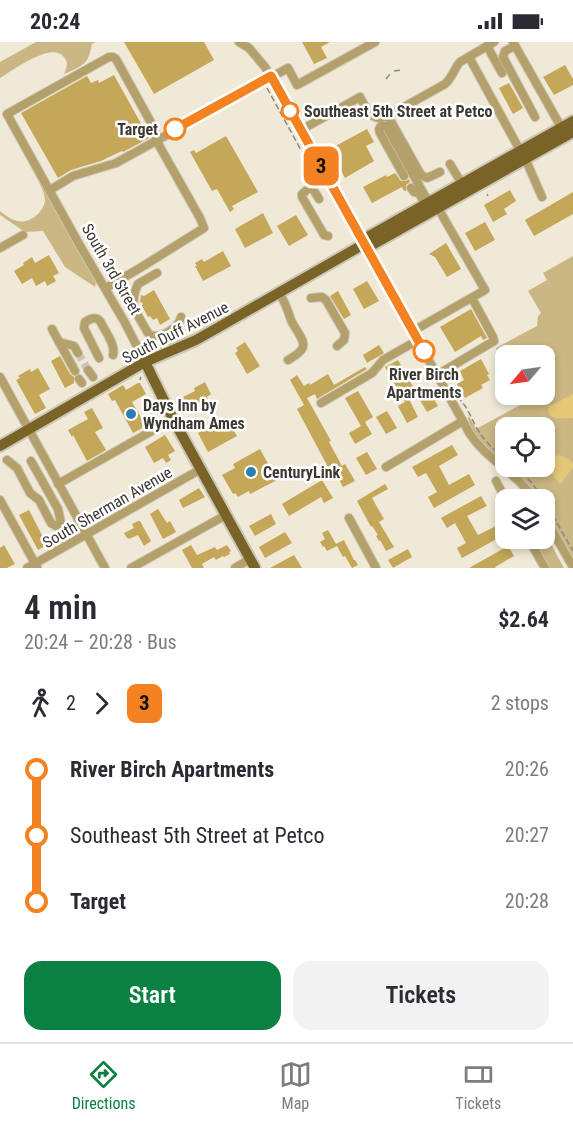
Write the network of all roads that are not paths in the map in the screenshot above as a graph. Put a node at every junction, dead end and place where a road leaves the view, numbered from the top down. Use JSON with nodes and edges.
{"nodes":[{"id":1,"x":239,"y":42,"type":"edge"},
{"id":2,"x":375,"y":42,"type":"edge"},
{"id":3,"x":514,"y":44,"type":"edge"},
{"id":4,"x":485,"y":45,"type":"edge"},
{"id":5,"x":469,"y":57,"type":"junction"},
{"id":6,"x":502,"y":73,"type":"dead end"},
{"id":7,"x":271,"y":76,"type":"junction"},
{"id":8,"x":388,"y":116,"type":"junction"},
{"id":9,"x":535,"y":117,"type":"dead end"},
{"id":10,"x":573,"y":121,"type":"edge"},
{"id":11,"x":561,"y":127,"type":"junction"},
{"id":12,"x":301,"y":130,"type":"junction"},
{"id":13,"x":573,"y":132,"type":"edge"},
{"id":14,"x":156,"y":140,"type":"junction"},
{"id":15,"x":522,"y":155,"type":"junction"},
{"id":16,"x":450,"y":164,"type":"dead end"},
{"id":17,"x":440,"y":172,"type":"dead end"},
{"id":18,"x":404,"y":176,"type":"dead end"},
{"id":19,"x":462,"y":184,"type":"junction"},
{"id":20,"x":411,"y":188,"type":"dead end"},
{"id":21,"x":50,"y":190,"type":"junction"},
{"id":22,"x":542,"y":197,"type":"dead end"},
{"id":23,"x":320,"y":199,"type":"dead end"},
{"id":24,"x":431,"y":205,"type":"junction"},
{"id":25,"x":23,"y":235,"type":"dead end"},
{"id":26,"x":328,"y":236,"type":"dead end"},
{"id":27,"x":364,"y":244,"type":"junction"},
{"id":28,"x":0,"y":248,"type":"edge"},
{"id":29,"x":157,"y":273,"type":"dead end"},
{"id":30,"x":106,"y":288,"type":"junction"},
{"id":31,"x":279,"y":292,"type":"junction"},
{"id":32,"x":311,"y":298,"type":"dead end"},
{"id":33,"x":472,"y":298,"type":"junction"},
{"id":34,"x":181,"y":317,"type":"dead end"},
{"id":35,"x":52,"y":329,"type":"dead end"},
{"id":36,"x":413,"y":331,"type":"junction"},
{"id":37,"x":418,"y":340,"type":"junction"},
{"id":38,"x":59,"y":342,"type":"junction"},
{"id":39,"x":337,"y":346,"type":"dead end"},
{"id":40,"x":78,"y":353,"type":"tunnel mouth"},
{"id":41,"x":113,"y":356,"type":"dead end"},
{"id":42,"x":99,"y":358,"type":"dead end"},
{"id":43,"x":288,"y":360,"type":"dead end"},
{"id":44,"x":146,"y":363,"type":"junction"},
{"id":45,"x":437,"y":375,"type":"junction"},
{"id":46,"x":0,"y":377,"type":"edge"},
{"id":47,"x":79,"y":378,"type":"dead end"},
{"id":48,"x":4,"y":393,"type":"edge"},
{"id":49,"x":321,"y":403,"type":"dead end"},
{"id":50,"x":173,"y":419,"type":"junction"},
{"id":51,"x":463,"y":421,"type":"junction"},
{"id":52,"x":28,"y":430,"type":"junction"},
{"id":53,"x":0,"y":446,"type":"edge"},
{"id":54,"x":7,"y":460,"type":"dead end"},
{"id":55,"x":31,"y":460,"type":"dead end"},
{"id":56,"x":386,"y":467,"type":"dead end"},
{"id":57,"x":201,"y":469,"type":"junction"},
{"id":58,"x":496,"y":481,"type":"dead end"},
{"id":59,"x":58,"y":484,"type":"junction"},
{"id":60,"x":500,"y":489,"type":"edge"},
{"id":61,"x":526,"y":489,"type":"edge"},
{"id":62,"x":0,"y":500,"type":"edge"},
{"id":63,"x":226,"y":514,"type":"junction"},
{"id":64,"x":349,"y":518,"type":"dead end"},
{"id":65,"x":86,"y":534,"type":"junction"},
{"id":66,"x":555,"y":535,"type":"edge"},
{"id":67,"x":534,"y":549,"type":"edge"},
{"id":68,"x":253,"y":564,"type":"edge"},
{"id":69,"x":36,"y":566,"type":"edge"},
{"id":70,"x":573,"y":567,"type":"edge"},
{"id":71,"x":27,"y":568,"type":"edge"},
{"id":72,"x":105,"y":568,"type":"edge"},
{"id":73,"x":131,"y":568,"type":"edge"},
{"id":74,"x":235,"y":568,"type":"edge"},
{"id":75,"x":376,"y":568,"type":"edge"},
{"id":76,"x":545,"y":568,"type":"edge"}],
"edges":[{"from":1,"to":7,"type":"street"},
{"from":2,"to":7,"type":"street"},
{"from":3,"to":9,"type":"street"},
{"from":3,"to":11,"type":"street"},
{"from":4,"to":5,"type":"street"},
{"from":4,"to":6,"type":"street"},
{"from":5,"to":8,"type":"street"},
{"from":5,"to":15,"type":"street"},
{"from":7,"to":12,"type":"street"},
{"from":7,"to":14,"type":"street"},
{"from":8,"to":12,"type":"street"},
{"from":8,"to":17,"type":"street"},
{"from":10,"to":11,"type":"main road","name":"South Duff Avenue"},
{"from":11,"to":15,"type":"main road","name":"South Duff Avenue"},
{"from":12,"to":27,"type":"street"},
{"from":13,"to":15,"type":"main road","name":"South Duff Avenue"},
{"from":14,"to":21,"type":"street"},
{"from":14,"to":21,"type":"street","name":"South 3rd Street"},
{"from":14,"to":30,"type":"street"},
{"from":15,"to":19,"type":"main road","name":"South Duff Avenue"},
{"from":15,"to":22,"type":"street"},
{"from":15,"to":24,"type":"main road","name":"South Duff Avenue"},
{"from":16,"to":19,"type":"street"},
{"from":18,"to":24,"type":"street"},
{"from":19,"to":24,"type":"main road","name":"South Duff Avenue"},
{"from":20,"to":24,"type":"street"},
{"from":21,"to":30,"type":"street","name":"South 3rd Street"},
{"from":23,"to":26,"type":"street"},
{"from":24,"to":27,"type":"main road","name":"South Duff Avenue"},
{"from":24,"to":33,"type":"street"},
{"from":25,"to":28,"type":"street"},
{"from":27,"to":31,"type":"main road","name":"South Duff Avenue"},
{"from":27,"to":36,"type":"street"},
{"from":29,"to":34,"type":"street"},
{"from":30,"to":44,"type":"street","name":"South 3rd Street"},
{"from":31,"to":43,"type":"street"},
{"from":31,"to":44,"type":"main road","name":"South Duff Avenue"},
{"from":32,"to":39,"type":"street"},
{"from":33,"to":36,"type":"street"},
{"from":33,"to":45,"type":"street"},
{"from":35,"to":38,"type":"street"},
{"from":36,"to":37,"type":"street"},
{"from":37,"to":45,"type":"street"},
{"from":37,"to":49,"type":"street"},
{"from":38,"to":40,"type":"street"},
{"from":38,"to":47,"type":"street"},
{"from":41,"to":42,"type":"street"},
{"from":44,"to":50,"type":"main road","name":"South 3rd Street"},
{"from":44,"to":52,"type":"main road","name":"South Duff Avenue"},
{"from":45,"to":51,"type":"street"},
{"from":46,"to":48,"type":"street"},
{"from":48,"to":52,"type":"street"},
{"from":50,"to":57,"type":"main road","name":"South 3rd Street"},
{"from":50,"to":59,"type":"street"},
{"from":51,"to":56,"type":"street"},
{"from":51,"to":61,"type":"street"},
{"from":52,"to":53,"type":"main road","name":"South Duff Avenue"},
{"from":52,"to":59,"type":"street"},
{"from":54,"to":55,"type":"street"},
{"from":57,"to":63,"type":"main road","name":"South 3rd Street"},
{"from":57,"to":65,"type":"street","name":"South Sherman Avenue"},
{"from":58,"to":60,"type":"street"},
{"from":59,"to":65,"type":"street"},
{"from":62,"to":69,"type":"street"},
{"from":63,"to":68,"type":"main road","name":"South 3rd Street"},
{"from":63,"to":73,"type":"street"},
{"from":64,"to":75,"type":"street"},
{"from":65,"to":69,"type":"street","name":"South Sherman Avenue"},
{"from":65,"to":72,"type":"street"},
{"from":66,"to":70,"type":"street"},
{"from":67,"to":76,"type":"street"},
{"from":68,"to":74,"type":"street"},
{"from":69,"to":71,"type":"street","name":"South Sherman Avenue"}]}
